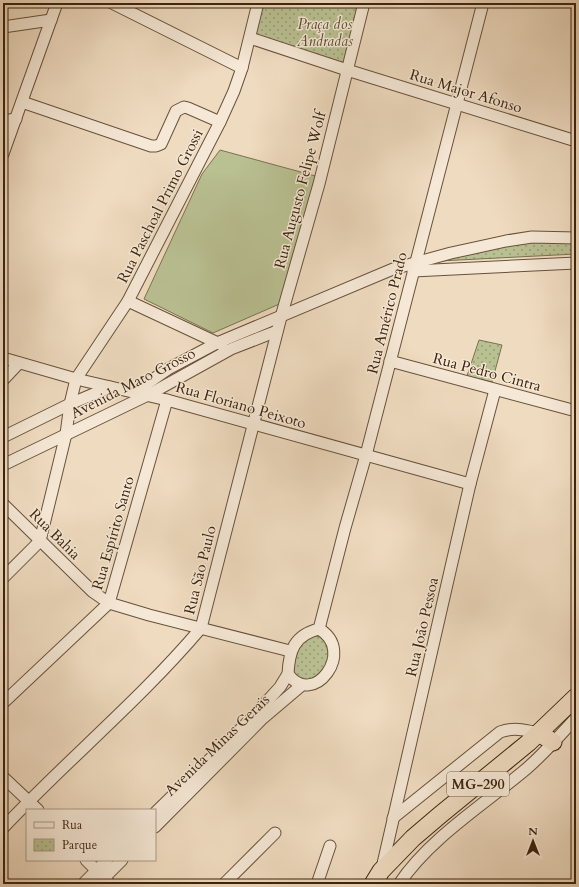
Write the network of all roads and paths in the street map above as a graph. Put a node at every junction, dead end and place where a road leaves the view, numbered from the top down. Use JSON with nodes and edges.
{"nodes":[{"id":1,"x":57,"y":3,"type":"edge"},
{"id":2,"x":112,"y":3,"type":"edge"},
{"id":3,"x":258,"y":3,"type":"edge"},
{"id":4,"x":364,"y":3,"type":"edge"},
{"id":5,"x":483,"y":3,"type":"edge"},
{"id":6,"x":51,"y":20,"type":"junction"},
{"id":7,"x":3,"y":27,"type":"edge"},
{"id":8,"x":250,"y":38,"type":"junction"},
{"id":9,"x":242,"y":68,"type":"junction"},
{"id":10,"x":347,"y":70,"type":"junction"},
{"id":11,"x":22,"y":102,"type":"junction"},
{"id":12,"x":457,"y":105,"type":"junction"},
{"id":13,"x":16,"y":118,"type":"junction"},
{"id":14,"x":3,"y":121,"type":"edge"},
{"id":15,"x":220,"y":122,"type":"junction"},
{"id":16,"x":576,"y":141,"type":"edge"},
{"id":17,"x":3,"y":154,"type":"edge"},
{"id":18,"x":576,"y":238,"type":"edge"},
{"id":19,"x":576,"y":263,"type":"edge"},
{"id":20,"x":414,"y":267,"type":"junction"},
{"id":21,"x":128,"y":301,"type":"junction"},
{"id":22,"x":281,"y":317,"type":"junction"},
{"id":23,"x":278,"y":331,"type":"junction"},
{"id":24,"x":218,"y":343,"type":"junction"},
{"id":25,"x":231,"y":348,"type":"junction"},
{"id":26,"x":3,"y":358,"type":"edge"},
{"id":27,"x":390,"y":361,"type":"junction"},
{"id":28,"x":19,"y":363,"type":"junction"},
{"id":29,"x":76,"y":379,"type":"junction"},
{"id":30,"x":3,"y":380,"type":"edge"},
{"id":31,"x":110,"y":387,"type":"junction"},
{"id":32,"x":495,"y":390,"type":"junction"},
{"id":33,"x":135,"y":392,"type":"junction"},
{"id":34,"x":148,"y":395,"type":"junction"},
{"id":35,"x":167,"y":400,"type":"junction"},
{"id":36,"x":70,"y":404,"type":"junction"},
{"id":37,"x":576,"y":411,"type":"edge"},
{"id":38,"x":253,"y":424,"type":"junction"},
{"id":39,"x":66,"y":434,"type":"junction"},
{"id":40,"x":3,"y":437,"type":"edge"},
{"id":41,"x":366,"y":455,"type":"junction"},
{"id":42,"x":3,"y":465,"type":"edge"},
{"id":43,"x":470,"y":484,"type":"junction"},
{"id":44,"x":3,"y":504,"type":"edge"},
{"id":45,"x":40,"y":541,"type":"junction"},
{"id":46,"x":3,"y":578,"type":"edge"},
{"id":47,"x":108,"y":603,"type":"junction"},
{"id":48,"x":201,"y":628,"type":"junction"},
{"id":49,"x":319,"y":630,"type":"junction"},
{"id":50,"x":290,"y":651,"type":"junction"},
{"id":51,"x":288,"y":674,"type":"junction"},
{"id":52,"x":302,"y":685,"type":"junction"},
{"id":53,"x":576,"y":697,"type":"edge"},
{"id":54,"x":3,"y":703,"type":"edge"},
{"id":55,"x":576,"y":718,"type":"edge"},
{"id":56,"x":539,"y":732,"type":"junction"},
{"id":57,"x":553,"y":742,"type":"junction"},
{"id":58,"x":3,"y":777,"type":"edge"},
{"id":59,"x":29,"y":800,"type":"junction"},
{"id":60,"x":37,"y":809,"type":"edge"},
{"id":61,"x":156,"y":812,"type":"edge"},
{"id":62,"x":393,"y":818,"type":"junction"},
{"id":63,"x":156,"y":826,"type":"edge"},
{"id":64,"x":3,"y":828,"type":"edge"},
{"id":65,"x":275,"y":833,"type":"dead end"},
{"id":66,"x":330,"y":846,"type":"dead end"},
{"id":67,"x":87,"y":861,"type":"edge"},
{"id":68,"x":107,"y":861,"type":"edge"},
{"id":69,"x":121,"y":861,"type":"edge"},
{"id":70,"x":377,"y":878,"type":"edge"},
{"id":71,"x":102,"y":879,"type":"edge"},
{"id":72,"x":83,"y":884,"type":"edge"},
{"id":73,"x":224,"y":884,"type":"edge"},
{"id":74,"x":317,"y":884,"type":"edge"},
{"id":75,"x":399,"y":884,"type":"edge"}],
"edges":[{"from":1,"to":6,"type":"street"},
{"from":2,"to":9,"type":"street"},
{"from":3,"to":8,"type":"street"},
{"from":4,"to":10,"type":"street"},
{"from":5,"to":12,"type":"street","name":"Rua Américo Prado"},
{"from":6,"to":7,"type":"street"},
{"from":6,"to":11,"type":"street"},
{"from":8,"to":9,"type":"street","name":"Rua Paschoal Primo Grossi"},
{"from":8,"to":10,"type":"street"},
{"from":9,"to":15,"type":"street","name":"Rua Paschoal Primo Grossi"},
{"from":10,"to":12,"type":"street","name":"Rua Major Afonso"},
{"from":10,"to":22,"type":"street","name":"Rua Augusto Felipe Wolf"},
{"from":11,"to":13,"type":"street"},
{"from":11,"to":15,"type":"street"},
{"from":12,"to":16,"type":"street","name":"Rua Major Afonso"},
{"from":12,"to":20,"type":"street","name":"Rua Américo Prado"},
{"from":13,"to":14,"type":"street"},
{"from":13,"to":17,"type":"street"},
{"from":15,"to":21,"type":"street","name":"Rua Paschoal Primo Grossi"},
{"from":18,"to":20,"type":"street"},
{"from":19,"to":20,"type":"street"},
{"from":20,"to":22,"type":"street","name":"Avenida Mato Grosso"},
{"from":20,"to":27,"type":"street","name":"Rua Américo Prado"},
{"from":21,"to":24,"type":"street"},
{"from":21,"to":29,"type":"street","name":"Rua Paschoal Primo Grossi"},
{"from":22,"to":23,"type":"street","name":"Rua São Paulo"},
{"from":22,"to":24,"type":"street","name":"Avenida Mato Grosso"},
{"from":23,"to":25,"type":"street","name":"Avenida Mato Grosso"},
{"from":23,"to":38,"type":"street","name":"Rua São Paulo"},
{"from":24,"to":25,"type":"street"},
{"from":24,"to":33,"type":"street","name":"Avenida Mato Grosso"},
{"from":25,"to":34,"type":"street","name":"Avenida Mato Grosso"},
{"from":26,"to":28,"type":"street","name":"Rua Floriano Peixoto"},
{"from":27,"to":32,"type":"street","name":"Rua Pedro Cintra"},
{"from":27,"to":41,"type":"street","name":"Rua Américo Prado"},
{"from":28,"to":29,"type":"street","name":"Rua Floriano Peixoto"},
{"from":28,"to":30,"type":"street"},
{"from":29,"to":31,"type":"street","name":"Rua Floriano Peixoto"},
{"from":29,"to":36,"type":"street"},
{"from":31,"to":33,"type":"street","name":"Rua Floriano Peixoto"},
{"from":31,"to":36,"type":"street","name":"Avenida Mato Grosso"},
{"from":32,"to":37,"type":"street","name":"Rua Pedro Cintra"},
{"from":32,"to":43,"type":"street","name":"Rua João Pessoa"},
{"from":33,"to":34,"type":"street","name":"Rua Floriano Peixoto"},
{"from":34,"to":35,"type":"street","name":"Rua Floriano Peixoto"},
{"from":34,"to":39,"type":"street","name":"Avenida Mato Grosso"},
{"from":35,"to":38,"type":"street","name":"Rua Floriano Peixoto"},
{"from":35,"to":47,"type":"street","name":"Rua Espírito Santo"},
{"from":36,"to":39,"type":"street"},
{"from":36,"to":40,"type":"street","name":"Avenida Mato Grosso"},
{"from":38,"to":41,"type":"street","name":"Rua Floriano Peixoto"},
{"from":38,"to":48,"type":"street","name":"Rua São Paulo"},
{"from":39,"to":42,"type":"street","name":"Avenida Mato Grosso"},
{"from":39,"to":45,"type":"street"},
{"from":41,"to":43,"type":"street","name":"Rua Floriano Peixoto"},
{"from":41,"to":49,"type":"street","name":"Rua Américo Prado"},
{"from":43,"to":62,"type":"street","name":"Rua João Pessoa"},
{"from":44,"to":45,"type":"street","name":"Rua Bahia"},
{"from":45,"to":46,"type":"street"},
{"from":45,"to":47,"type":"street","name":"Rua Bahia"},
{"from":47,"to":48,"type":"street","name":"Rua Bahia"},
{"from":47,"to":54,"type":"street","name":"Rua Espírito Santo"},
{"from":48,"to":50,"type":"street","name":"Rua Bahia"},
{"from":48,"to":59,"type":"street","name":"Rua São Paulo"},
{"from":49,"to":50,"type":"street"},
{"from":49,"to":52,"type":"street"},
{"from":50,"to":51,"type":"street"},
{"from":51,"to":52,"type":"street"},
{"from":51,"to":61,"type":"street","name":"Avenida Minas Gerais"},
{"from":52,"to":63,"type":"street","name":"Avenida Minas Gerais"},
{"from":53,"to":56,"type":"highway","number":"MG-290"},
{"from":55,"to":57,"type":"street"},
{"from":56,"to":57,"type":"highway"},
{"from":56,"to":62,"type":"street"},
{"from":56,"to":70,"type":"highway","number":"MG-290"},
{"from":57,"to":75,"type":"street"},
{"from":58,"to":59,"type":"street"},
{"from":59,"to":60,"type":"street"},
{"from":59,"to":64,"type":"street","name":"Rua São Paulo"},
{"from":62,"to":70,"type":"street","name":"Rua João Pessoa"},
{"from":65,"to":73,"type":"street"},
{"from":66,"to":74,"type":"street"},
{"from":67,"to":71,"type":"street"},
{"from":68,"to":71,"type":"street"},
{"from":69,"to":71,"type":"street"},
{"from":71,"to":72,"type":"street"}]}
